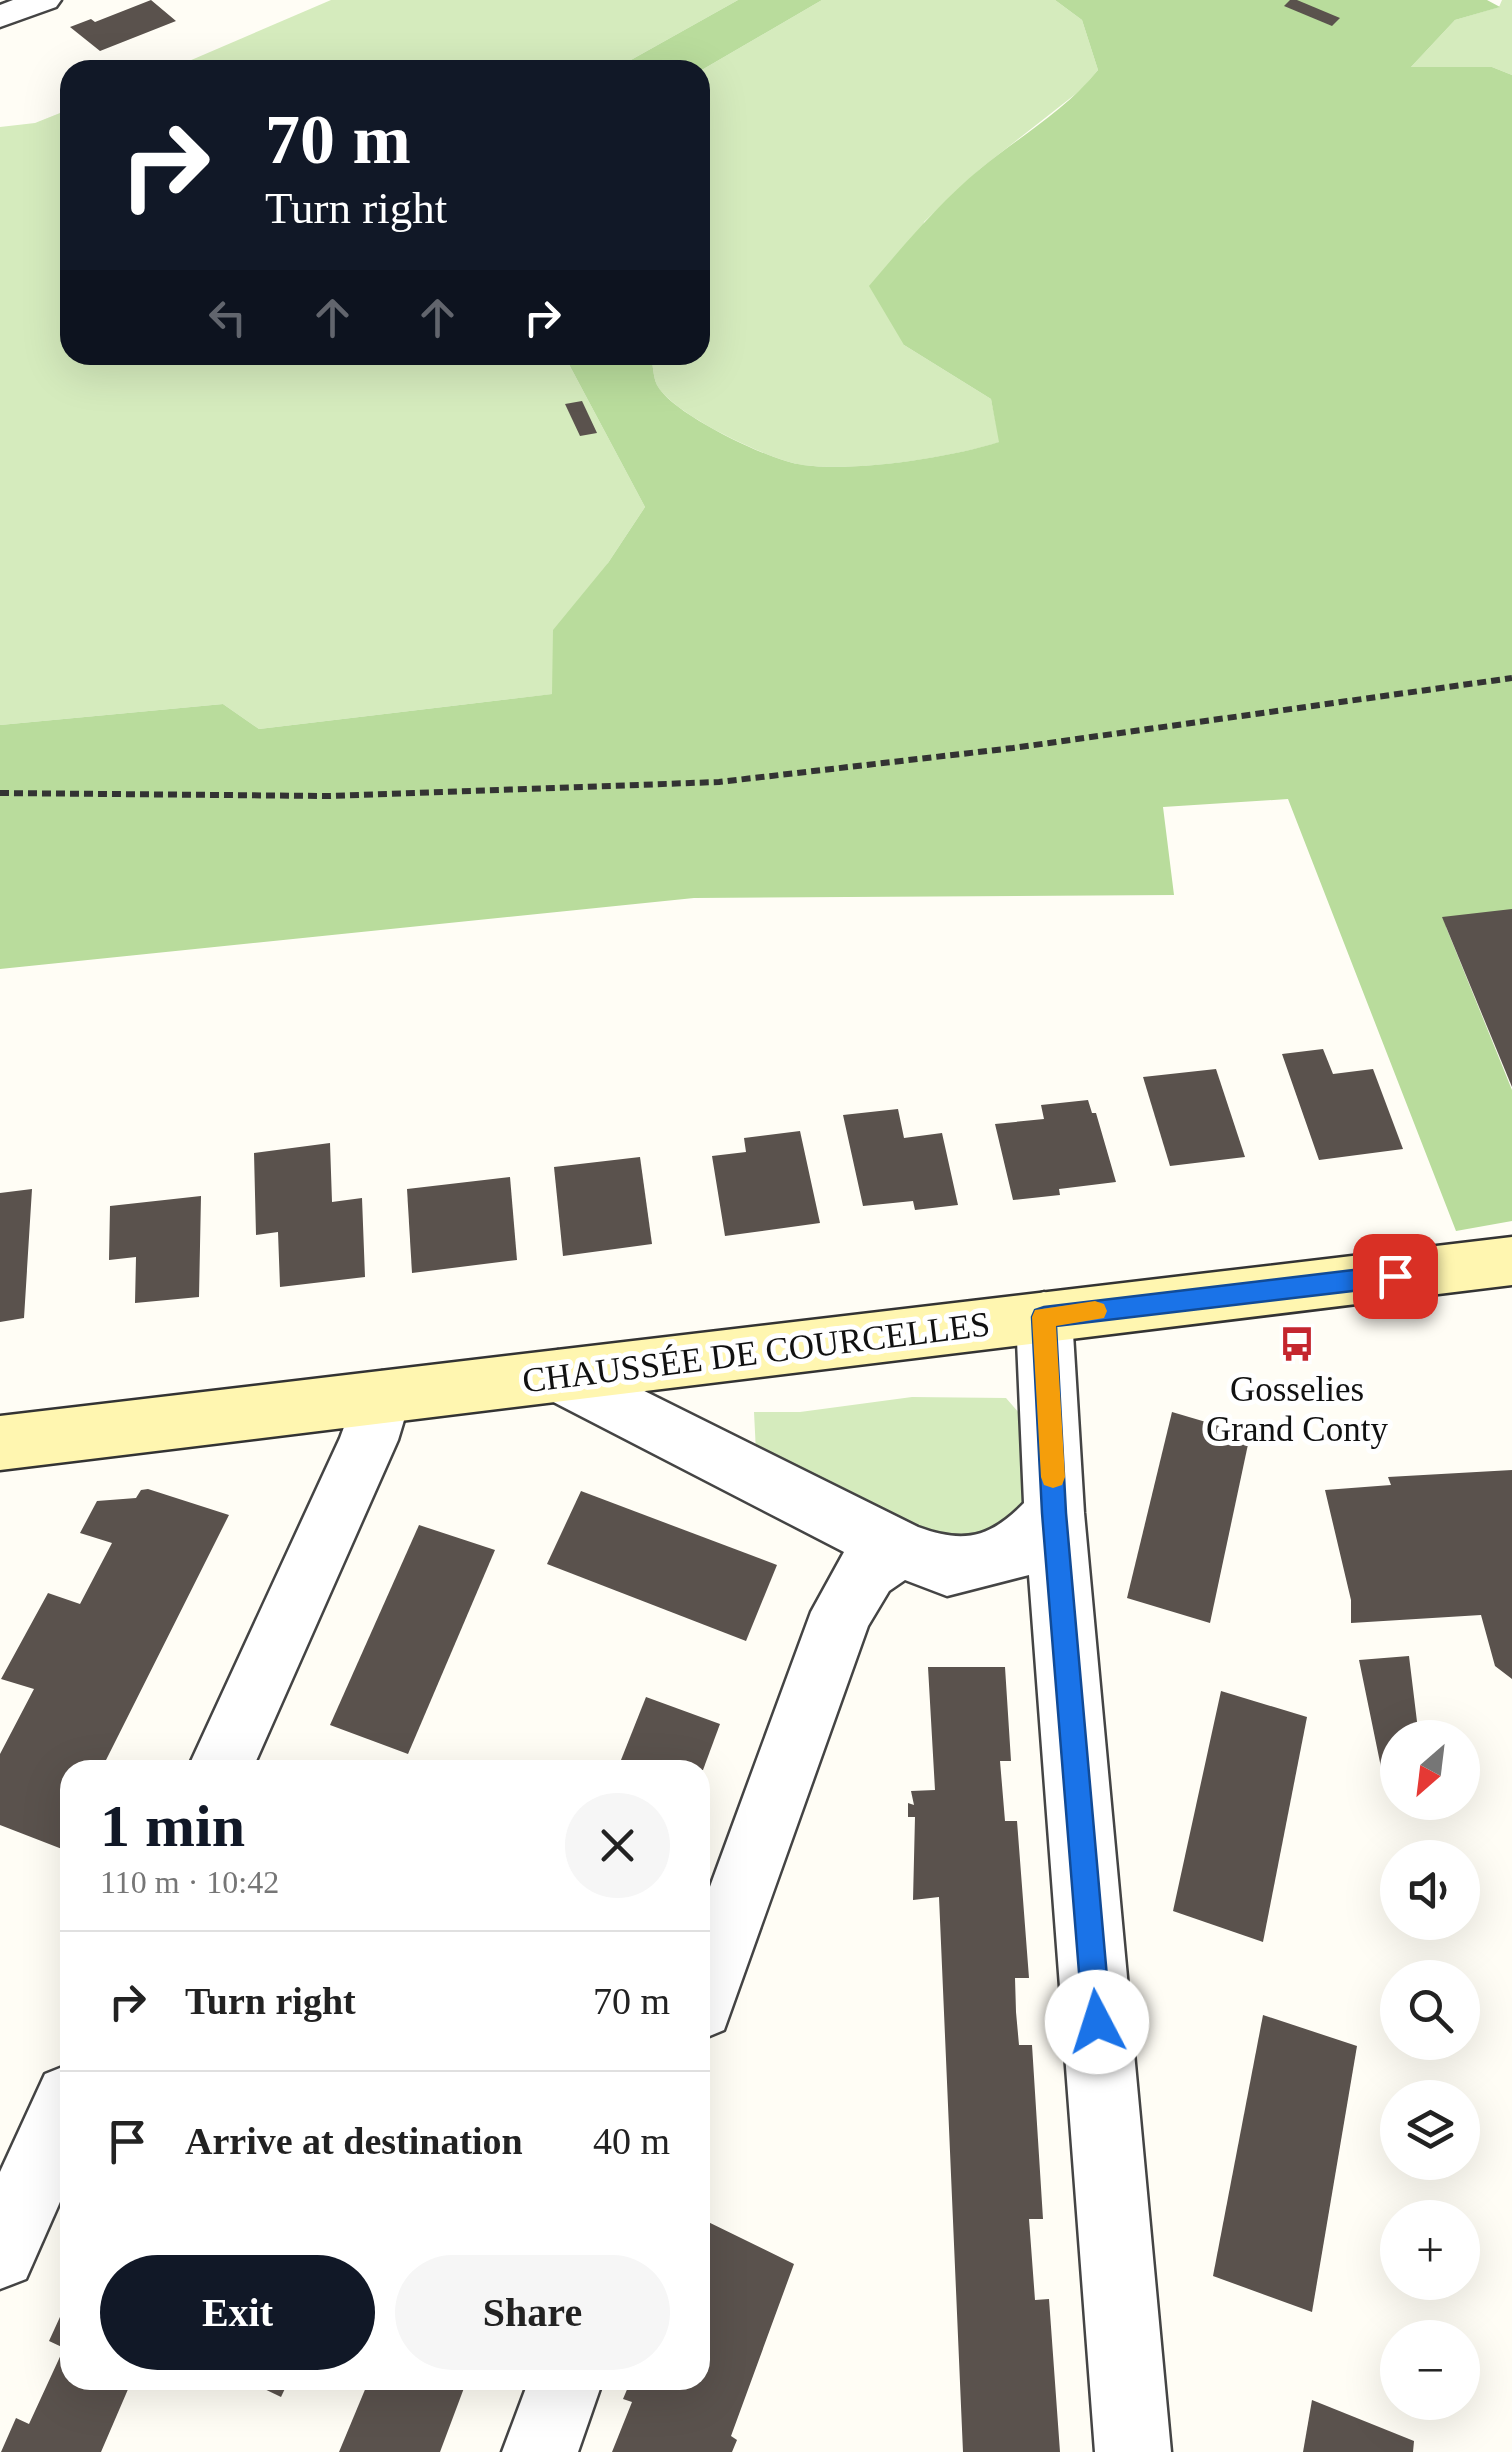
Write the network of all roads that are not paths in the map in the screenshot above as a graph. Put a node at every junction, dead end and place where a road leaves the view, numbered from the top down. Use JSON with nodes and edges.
{"nodes":[{"id":1,"x":44,"y":0,"type":"edge"},
{"id":2,"x":0,"y":17,"type":"edge"},
{"id":3,"x":1512,"y":1262,"type":"edge"},
{"id":4,"x":1044,"y":1317,"type":"junction"},
{"id":5,"x":558,"y":1376,"type":"junction"},
{"id":6,"x":382,"y":1397,"type":"junction"},
{"id":7,"x":0,"y":1442,"type":"edge"},
{"id":8,"x":1054,"y":1513,"type":"junction"},
{"id":9,"x":901,"y":1550,"type":"junction"},
{"id":10,"x":224,"y":1760,"type":"edge"},
{"id":11,"x":710,"y":1978,"type":"edge"},
{"id":12,"x":60,"y":2120,"type":"edge"},
{"id":13,"x":0,"y":2252,"type":"edge"},
{"id":14,"x":562,"y":2390,"type":"edge"},
{"id":15,"x":540,"y":2452,"type":"edge"},
{"id":16,"x":1134,"y":2452,"type":"edge"}],
"edges":[{"from":1,"to":2,"type":"street"},
{"from":3,"to":4,"type":"main road","name":"CHAUSSÉE DE COURCELLES"},
{"from":4,"to":5,"type":"main road","name":"CHAUSSÉE DE COURCELLES"},
{"from":4,"to":8,"type":"street"},
{"from":5,"to":6,"type":"main road","name":"CHAUSSÉE DE COURCELLES"},
{"from":5,"to":9,"type":"street"},
{"from":6,"to":7,"type":"main road","name":"CHAUSSÉE DE COURCELLES"},
{"from":6,"to":10,"type":"street"},
{"from":8,"to":9,"type":"street"},
{"from":8,"to":16,"type":"street"},
{"from":9,"to":11,"type":"street"},
{"from":12,"to":13,"type":"street"},
{"from":14,"to":15,"type":"street"}]}
